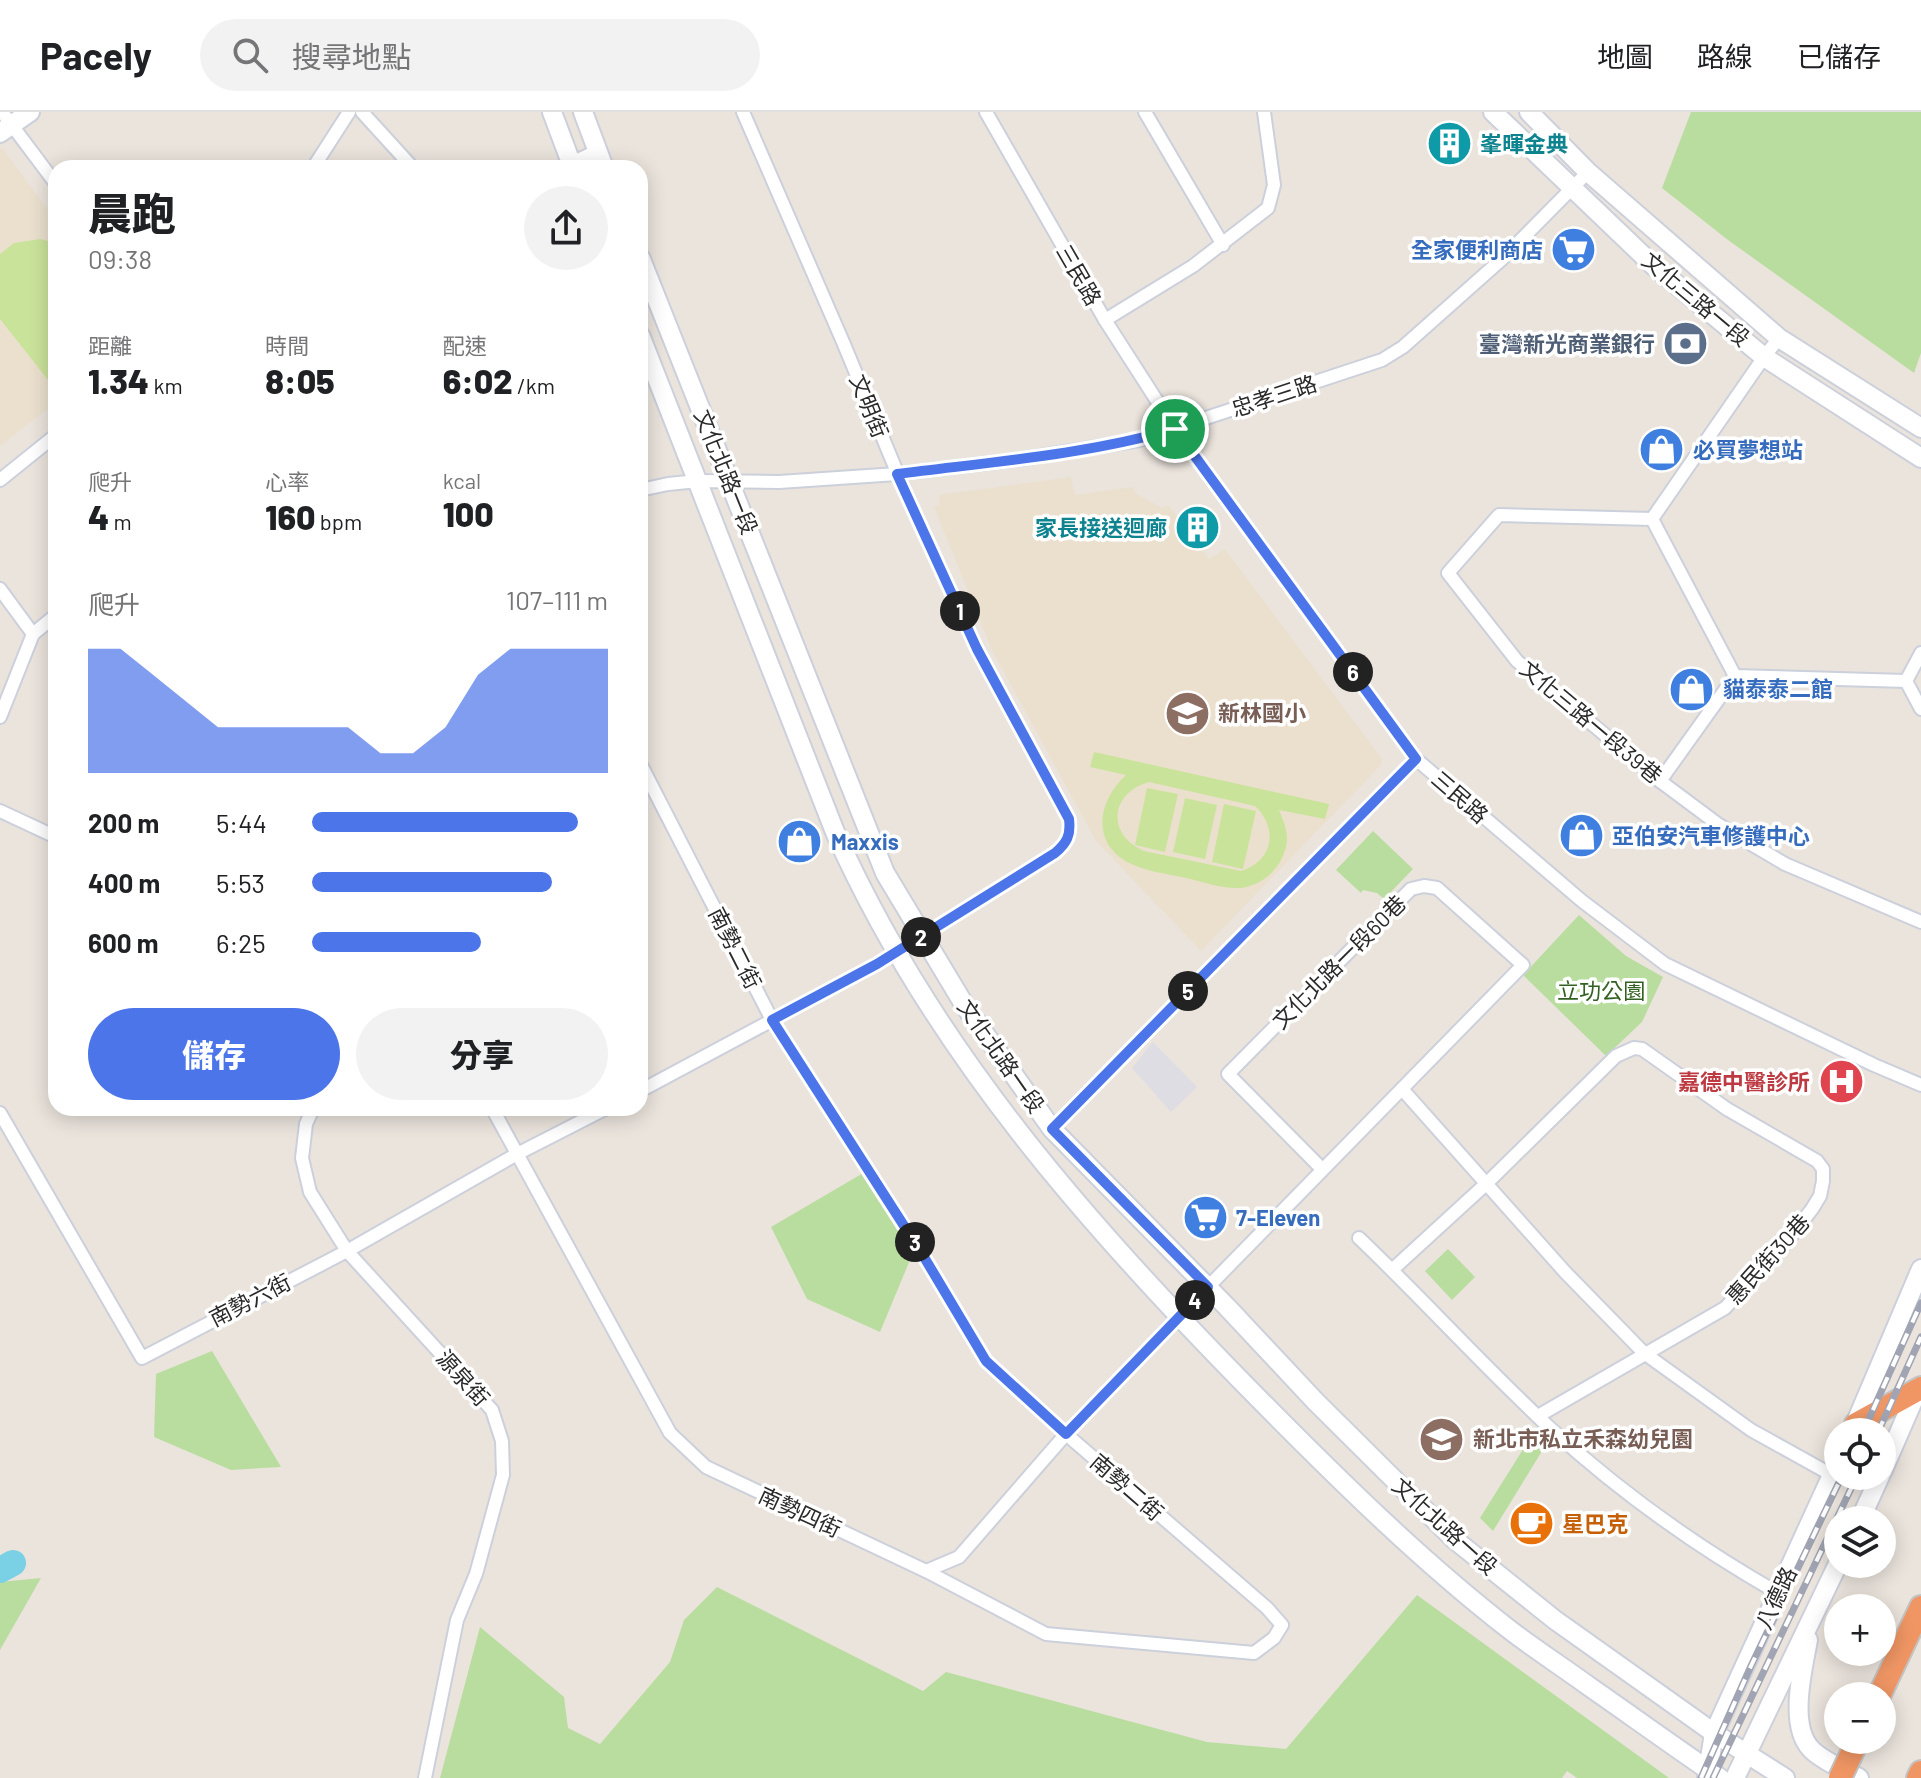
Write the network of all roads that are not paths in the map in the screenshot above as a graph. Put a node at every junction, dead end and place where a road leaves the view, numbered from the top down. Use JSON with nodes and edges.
{"nodes":[{"id":1,"x":30,"y":112,"type":"edge"},
{"id":2,"x":349,"y":112,"type":"edge"},
{"id":3,"x":362,"y":112,"type":"edge"},
{"id":4,"x":552,"y":112,"type":"edge"},
{"id":5,"x":583,"y":112,"type":"edge"},
{"id":6,"x":743,"y":112,"type":"edge"},
{"id":7,"x":986,"y":112,"type":"edge"},
{"id":8,"x":1145,"y":112,"type":"edge"},
{"id":9,"x":1264,"y":112,"type":"edge"},
{"id":10,"x":1493,"y":112,"type":"edge"},
{"id":11,"x":1529,"y":112,"type":"edge"},
{"id":12,"x":5,"y":123,"type":"edge"},
{"id":13,"x":601,"y":159,"type":"edge"},
{"id":14,"x":318,"y":160,"type":"edge"},
{"id":15,"x":406,"y":160,"type":"edge"},
{"id":16,"x":567,"y":160,"type":"edge"},
{"id":17,"x":1588,"y":172,"type":"junction"},
{"id":18,"x":48,"y":174,"type":"edge"},
{"id":19,"x":1572,"y":189,"type":"junction"},
{"id":20,"x":1223,"y":245,"type":"junction"},
{"id":21,"x":648,"y":277,"type":"edge"},
{"id":22,"x":1105,"y":320,"type":"junction"},
{"id":23,"x":1779,"y":338,"type":"junction"},
{"id":24,"x":648,"y":355,"type":"edge"},
{"id":25,"x":1764,"y":357,"type":"junction"},
{"id":26,"x":1921,"y":428,"type":"edge"},
{"id":27,"x":1175,"y":429,"type":"junction"},
{"id":28,"x":48,"y":441,"type":"edge"},
{"id":29,"x":1921,"y":458,"type":"edge"},
{"id":30,"x":897,"y":474,"type":"junction"},
{"id":31,"x":0,"y":480,"type":"edge"},
{"id":32,"x":698,"y":481,"type":"junction"},
{"id":33,"x":730,"y":481,"type":"junction"},
{"id":34,"x":648,"y":488,"type":"edge"},
{"id":35,"x":1652,"y":519,"type":"junction"},
{"id":36,"x":0,"y":589,"type":"edge"},
{"id":37,"x":48,"y":622,"type":"edge"},
{"id":38,"x":33,"y":634,"type":"junction"},
{"id":39,"x":1921,"y":653,"type":"edge"},
{"id":40,"x":1735,"y":676,"type":"junction"},
{"id":41,"x":1906,"y":681,"type":"junction"},
{"id":42,"x":1921,"y":709,"type":"edge"},
{"id":43,"x":0,"y":717,"type":"edge"},
{"id":44,"x":1416,"y":759,"type":"junction"},
{"id":45,"x":648,"y":779,"type":"edge"},
{"id":46,"x":1660,"y":781,"type":"junction"},
{"id":47,"x":0,"y":811,"type":"edge"},
{"id":48,"x":48,"y":833,"type":"edge"},
{"id":49,"x":1921,"y":922,"type":"edge"},
{"id":50,"x":922,"y":937,"type":"junction"},
{"id":51,"x":895,"y":953,"type":"junction"},
{"id":52,"x":772,"y":1020,"type":"junction"},
{"id":53,"x":1921,"y":1085,"type":"edge"},
{"id":54,"x":648,"y":1087,"type":"edge"},
{"id":55,"x":1402,"y":1089,"type":"junction"},
{"id":56,"x":0,"y":1113,"type":"edge"},
{"id":57,"x":310,"y":1116,"type":"edge"},
{"id":58,"x":496,"y":1116,"type":"edge"},
{"id":59,"x":591,"y":1116,"type":"edge"},
{"id":60,"x":1052,"y":1129,"type":"junction"},
{"id":61,"x":517,"y":1154,"type":"junction"},
{"id":62,"x":1322,"y":1169,"type":"junction"},
{"id":63,"x":1487,"y":1183,"type":"junction"},
{"id":64,"x":1359,"y":1238,"type":"dead end"},
{"id":65,"x":347,"y":1251,"type":"junction"},
{"id":66,"x":1921,"y":1269,"type":"edge"},
{"id":67,"x":1392,"y":1270,"type":"junction"},
{"id":68,"x":1208,"y":1287,"type":"junction"},
{"id":69,"x":1179,"y":1317,"type":"junction"},
{"id":70,"x":1644,"y":1353,"type":"junction"},
{"id":71,"x":1920,"y":1387,"type":"edge"},
{"id":72,"x":1538,"y":1416,"type":"junction"},
{"id":73,"x":1858,"y":1418,"type":"edge"},
{"id":74,"x":1870,"y":1418,"type":"edge"},
{"id":75,"x":1066,"y":1434,"type":"junction"},
{"id":76,"x":1896,"y":1441,"type":"edge"},
{"id":77,"x":1824,"y":1463,"type":"edge"},
{"id":78,"x":1825,"y":1490,"type":"edge"},
{"id":79,"x":926,"y":1571,"type":"junction"},
{"id":80,"x":1831,"y":1578,"type":"edge"},
{"id":81,"x":1778,"y":1593,"type":"junction"},
{"id":82,"x":1921,"y":1607,"type":"edge"},
{"id":83,"x":1812,"y":1617,"type":"junction"},
{"id":84,"x":1282,"y":1625,"type":"joint"},
{"id":85,"x":1886,"y":1682,"type":"edge"},
{"id":86,"x":1714,"y":1733,"type":"junction"},
{"id":87,"x":1746,"y":1754,"type":"junction"},
{"id":88,"x":1855,"y":1754,"type":"edge"},
{"id":89,"x":1921,"y":1772,"type":"edge"},
{"id":90,"x":1711,"y":1775,"type":"edge"},
{"id":91,"x":1851,"y":1777,"type":"edge"},
{"id":92,"x":425,"y":1778,"type":"edge"},
{"id":93,"x":1735,"y":1778,"type":"edge"},
{"id":94,"x":1785,"y":1778,"type":"edge"},
{"id":95,"x":1918,"y":1778,"type":"edge"}],
"edges":[{"from":1,"to":12,"type":"street"},
{"from":2,"to":14,"type":"street"},
{"from":3,"to":15,"type":"street"},
{"from":4,"to":16,"type":"street"},
{"from":5,"to":13,"type":"street"},
{"from":6,"to":30,"type":"street","name":"文明街"},
{"from":7,"to":22,"type":"street","name":"三民路"},
{"from":8,"to":20,"type":"street"},
{"from":9,"to":20,"type":"street"},
{"from":10,"to":19,"type":"street","name":"文化三路一段"},
{"from":11,"to":17,"type":"street","name":"文化三路一段"},
{"from":12,"to":18,"type":"street"},
{"from":17,"to":19,"type":"street","name":"忠孝三路"},
{"from":17,"to":23,"type":"street","name":"文化三路一段"},
{"from":19,"to":25,"type":"street","name":"文化三路一段"},
{"from":19,"to":27,"type":"street","name":"忠孝三路"},
{"from":20,"to":22,"type":"street"},
{"from":21,"to":33,"type":"street","name":"文化北路一段"},
{"from":22,"to":27,"type":"street","name":"三民路"},
{"from":23,"to":25,"type":"street"},
{"from":23,"to":26,"type":"street","name":"文化三路一段"},
{"from":24,"to":32,"type":"street","name":"文化北路一段"},
{"from":25,"to":29,"type":"street","name":"文化三路一段"},
{"from":25,"to":35,"type":"street"},
{"from":27,"to":30,"type":"street","name":"忠孝三路"},
{"from":27,"to":44,"type":"street","name":"三民路"},
{"from":28,"to":31,"type":"street"},
{"from":30,"to":33,"type":"street","name":"忠孝三路"},
{"from":30,"to":50,"type":"street","name":"文明街"},
{"from":32,"to":33,"type":"street","name":"忠孝三路"},
{"from":32,"to":34,"type":"street"},
{"from":32,"to":51,"type":"street","name":"文化北路一段"},
{"from":33,"to":50,"type":"street","name":"文化北路一段"},
{"from":35,"to":40,"type":"street"},
{"from":35,"to":46,"type":"street","name":"文化三路一段39巷"},
{"from":36,"to":38,"type":"street"},
{"from":37,"to":38,"type":"street"},
{"from":38,"to":43,"type":"street"},
{"from":39,"to":41,"type":"street"},
{"from":40,"to":41,"type":"street"},
{"from":40,"to":46,"type":"street"},
{"from":41,"to":42,"type":"street"},
{"from":44,"to":53,"type":"street","name":"三民路"},
{"from":44,"to":60,"type":"street"},
{"from":45,"to":52,"type":"street","name":"南勢二街"},
{"from":46,"to":49,"type":"street","name":"文化三路一段39巷"},
{"from":47,"to":48,"type":"street"},
{"from":50,"to":51,"type":"street"},
{"from":50,"to":60,"type":"street","name":"文化北路一段"},
{"from":51,"to":52,"type":"street"},
{"from":51,"to":69,"type":"street","name":"文化北路一段"},
{"from":52,"to":54,"type":"street"},
{"from":52,"to":75,"type":"street","name":"南勢二街"},
{"from":55,"to":62,"type":"street","name":"文化北路一段60巷"},
{"from":55,"to":62,"type":"street","name":"文化北路一段60巷"},
{"from":55,"to":63,"type":"street"},
{"from":56,"to":65,"type":"street","name":"南勢六街"},
{"from":57,"to":65,"type":"street","name":"源泉街"},
{"from":58,"to":61,"type":"street","name":"南勢四街"},
{"from":59,"to":61,"type":"street","name":"南勢六街"},
{"from":60,"to":68,"type":"street","name":"文化北路一段"},
{"from":61,"to":65,"type":"street","name":"南勢六街"},
{"from":61,"to":79,"type":"street","name":"南勢四街"},
{"from":62,"to":68,"type":"street","name":"文化北路一段60巷"},
{"from":63,"to":67,"type":"street","name":"惠民街30巷"},
{"from":63,"to":70,"type":"street"},
{"from":63,"to":70,"type":"street","name":"惠民街30巷"},
{"from":64,"to":67,"type":"street"},
{"from":65,"to":92,"type":"street","name":"源泉街"},
{"from":66,"to":73,"type":"street"},
{"from":67,"to":72,"type":"street"},
{"from":68,"to":69,"type":"street"},
{"from":68,"to":86,"type":"street","name":"文化北路一段"},
{"from":69,"to":75,"type":"street"},
{"from":69,"to":90,"type":"street","name":"文化北路一段"},
{"from":70,"to":72,"type":"street","name":"惠民街30巷"},
{"from":70,"to":77,"type":"street"},
{"from":71,"to":74,"type":"highway"},
{"from":71,"to":76,"type":"street"},
{"from":72,"to":81,"type":"street"},
{"from":75,"to":79,"type":"street"},
{"from":75,"to":84,"type":"street","name":"南勢二街"},
{"from":78,"to":81,"type":"street","name":"八德路"},
{"from":79,"to":84,"type":"street","name":"南勢四街"},
{"from":80,"to":83,"type":"street","name":"八德路"},
{"from":81,"to":86,"type":"street","name":"八德路"},
{"from":82,"to":85,"type":"highway"},
{"from":83,"to":87,"type":"street","name":"八德路"},
{"from":83,"to":91,"type":"street"},
{"from":86,"to":87,"type":"street","name":"文化北路一段"},
{"from":86,"to":90,"type":"street","name":"八德路"},
{"from":87,"to":93,"type":"street","name":"八德路"},
{"from":87,"to":94,"type":"street","name":"文化北路一段"},
{"from":88,"to":91,"type":"highway","bridge":true},
{"from":89,"to":95,"type":"highway"}]}
